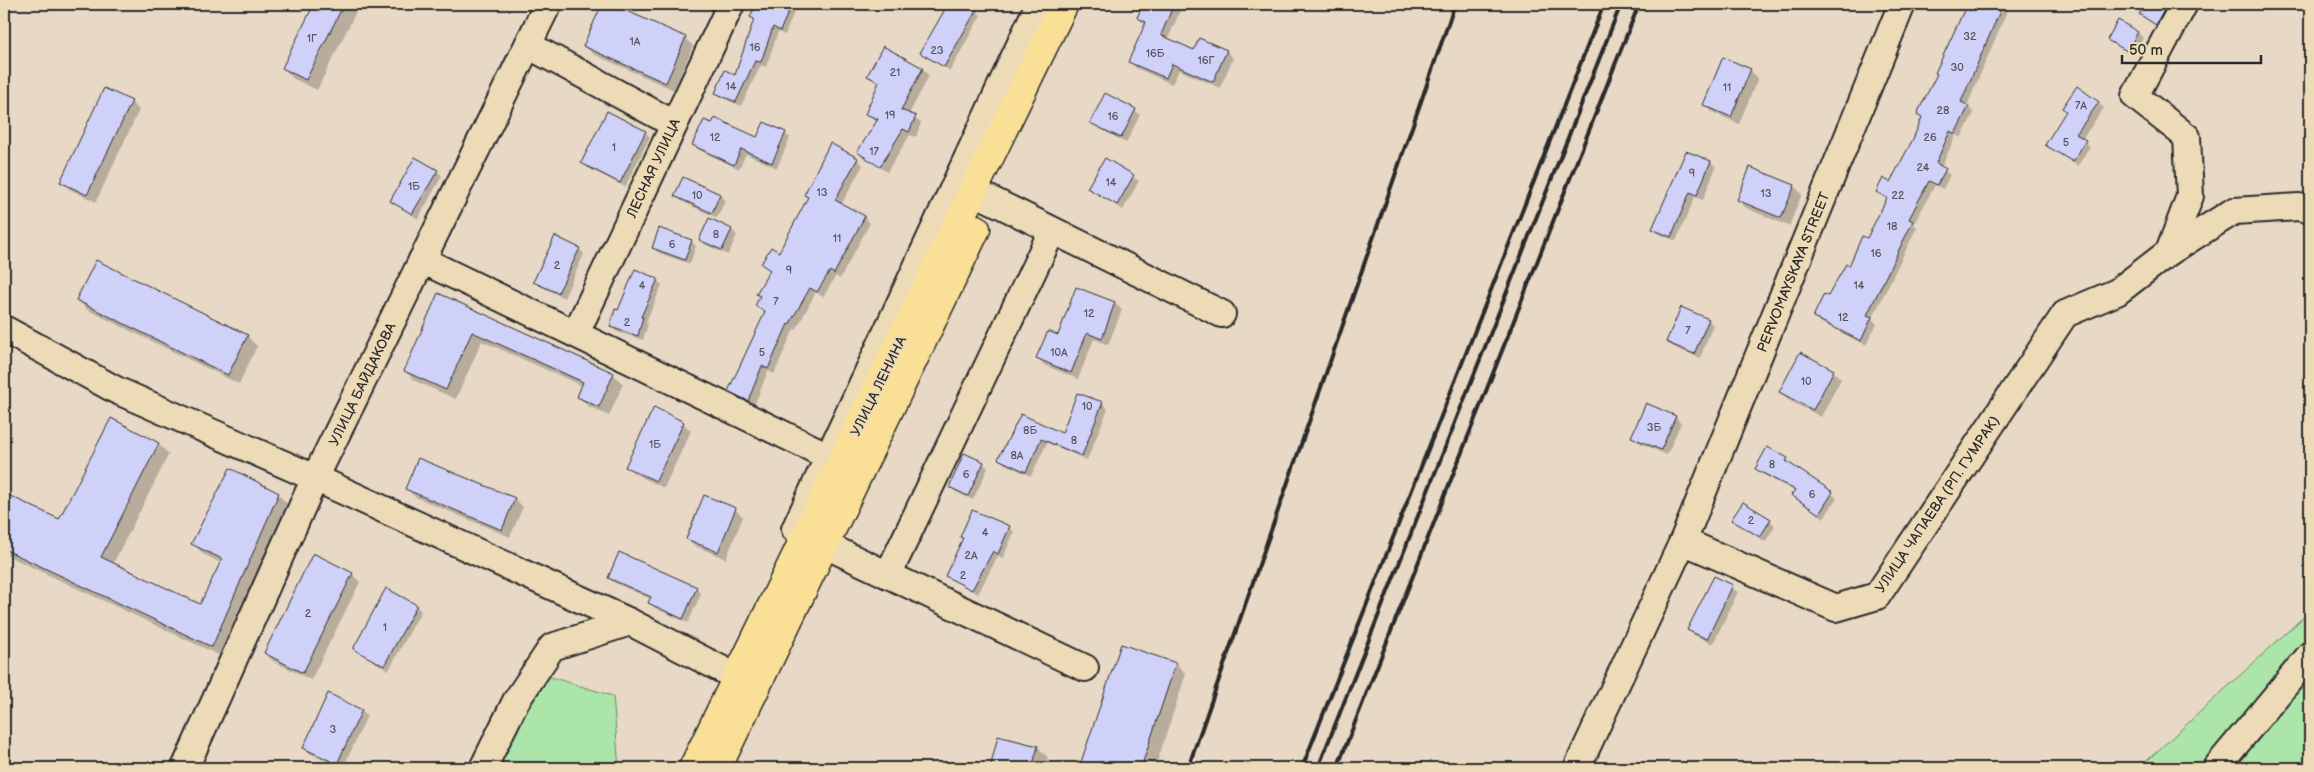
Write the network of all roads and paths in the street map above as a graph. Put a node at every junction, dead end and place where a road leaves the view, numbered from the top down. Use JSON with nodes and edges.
{"nodes":[{"id":1,"x":548,"y":4,"type":"edge"},
{"id":2,"x":731,"y":4,"type":"edge"},
{"id":3,"x":1039,"y":4,"type":"edge"},
{"id":4,"x":1064,"y":4,"type":"edge"},
{"id":5,"x":1084,"y":4,"type":"edge"},
{"id":6,"x":1902,"y":4,"type":"edge"},
{"id":7,"x":2184,"y":4,"type":"edge"},
{"id":8,"x":528,"y":45,"type":"junction"},
{"id":9,"x":674,"y":124,"type":"junction"},
{"id":10,"x":2310,"y":189,"type":"edge"},
{"id":11,"x":982,"y":195,"type":"junction"},
{"id":12,"x":2310,"y":210,"type":"edge"},
{"id":13,"x":2234,"y":211,"type":"junction"},
{"id":14,"x":1052,"y":231,"type":"junction"},
{"id":15,"x":2169,"y":252,"type":"junction"},
{"id":16,"x":422,"y":260,"type":"junction"},
{"id":17,"x":1222,"y":314,"type":"dead end"},
{"id":18,"x":4,"y":329,"type":"edge"},
{"id":19,"x":576,"y":333,"type":"junction"},
{"id":20,"x":828,"y":456,"type":"junction"},
{"id":21,"x":315,"y":478,"type":"junction"},
{"id":22,"x":1683,"y":540,"type":"junction"},
{"id":23,"x":815,"y":541,"type":"junction"},
{"id":24,"x":888,"y":575,"type":"junction"},
{"id":25,"x":761,"y":605,"type":"dead end"},
{"id":26,"x":630,"y":622,"type":"junction"},
{"id":27,"x":2310,"y":655,"type":"edge"},
{"id":28,"x":1085,"y":668,"type":"dead end"},
{"id":29,"x":746,"y":682,"type":"junction"},
{"id":30,"x":185,"y":768,"type":"edge"},
{"id":31,"x":483,"y":768,"type":"edge"},
{"id":32,"x":692,"y":768,"type":"edge"},
{"id":33,"x":717,"y":768,"type":"edge"},
{"id":34,"x":1577,"y":768,"type":"edge"},
{"id":35,"x":2216,"y":768,"type":"edge"}],
"edges":[{"from":1,"to":8,"type":"street","name":"УЛИЦА БАЙДАКОВА"},
{"from":2,"to":9,"type":"street","name":"ЛЕСНАЯ УЛИЦА"},
{"from":3,"to":20,"type":"street","name":"УЛИЦА ЛЕНИНА"},
{"from":4,"to":11,"type":"main road","name":"УЛИЦА ЛЕНИНА"},
{"from":5,"to":11,"type":"main road","name":"УЛИЦА ЛЕНИНА"},
{"from":6,"to":22,"type":"street","name":"PERVOMAYSKAYA STREET"},
{"from":7,"to":15,"type":"street"},
{"from":8,"to":9,"type":"street"},
{"from":8,"to":16,"type":"street","name":"УЛИЦА БАЙДАКОВА"},
{"from":9,"to":19,"type":"street","name":"ЛЕСНАЯ УЛИЦА"},
{"from":10,"to":13,"type":"street"},
{"from":11,"to":14,"type":"street"},
{"from":11,"to":23,"type":"main road","name":"УЛИЦА ЛЕНИНА"},
{"from":12,"to":13,"type":"street"},
{"from":13,"to":15,"type":"street"},
{"from":14,"to":17,"type":"street"},
{"from":14,"to":24,"type":"street"},
{"from":15,"to":22,"type":"street","name":"УЛИЦА ЧАПАЕВА (РП. ГУМРАК)"},
{"from":16,"to":19,"type":"street"},
{"from":16,"to":21,"type":"street","name":"УЛИЦА БАЙДАКОВА"},
{"from":18,"to":21,"type":"street"},
{"from":19,"to":20,"type":"street"},
{"from":20,"to":25,"type":"street","name":"УЛИЦА ЛЕНИНА"},
{"from":21,"to":26,"type":"street"},
{"from":21,"to":30,"type":"street","name":"УЛИЦА БАЙДАКОВА"},
{"from":22,"to":34,"type":"street","name":"PERVOMAYSKAYA STREET"},
{"from":23,"to":24,"type":"street"},
{"from":23,"to":29,"type":"main road","name":"УЛИЦА ЛЕНИНА"},
{"from":24,"to":28,"type":"street"},
{"from":26,"to":29,"type":"street"},
{"from":26,"to":31,"type":"street"},
{"from":27,"to":35,"type":"street"},
{"from":29,"to":32,"type":"main road","name":"УЛИЦА ЛЕНИНА"},
{"from":29,"to":33,"type":"main road","name":"УЛИЦА ЛЕНИНА"}]}
